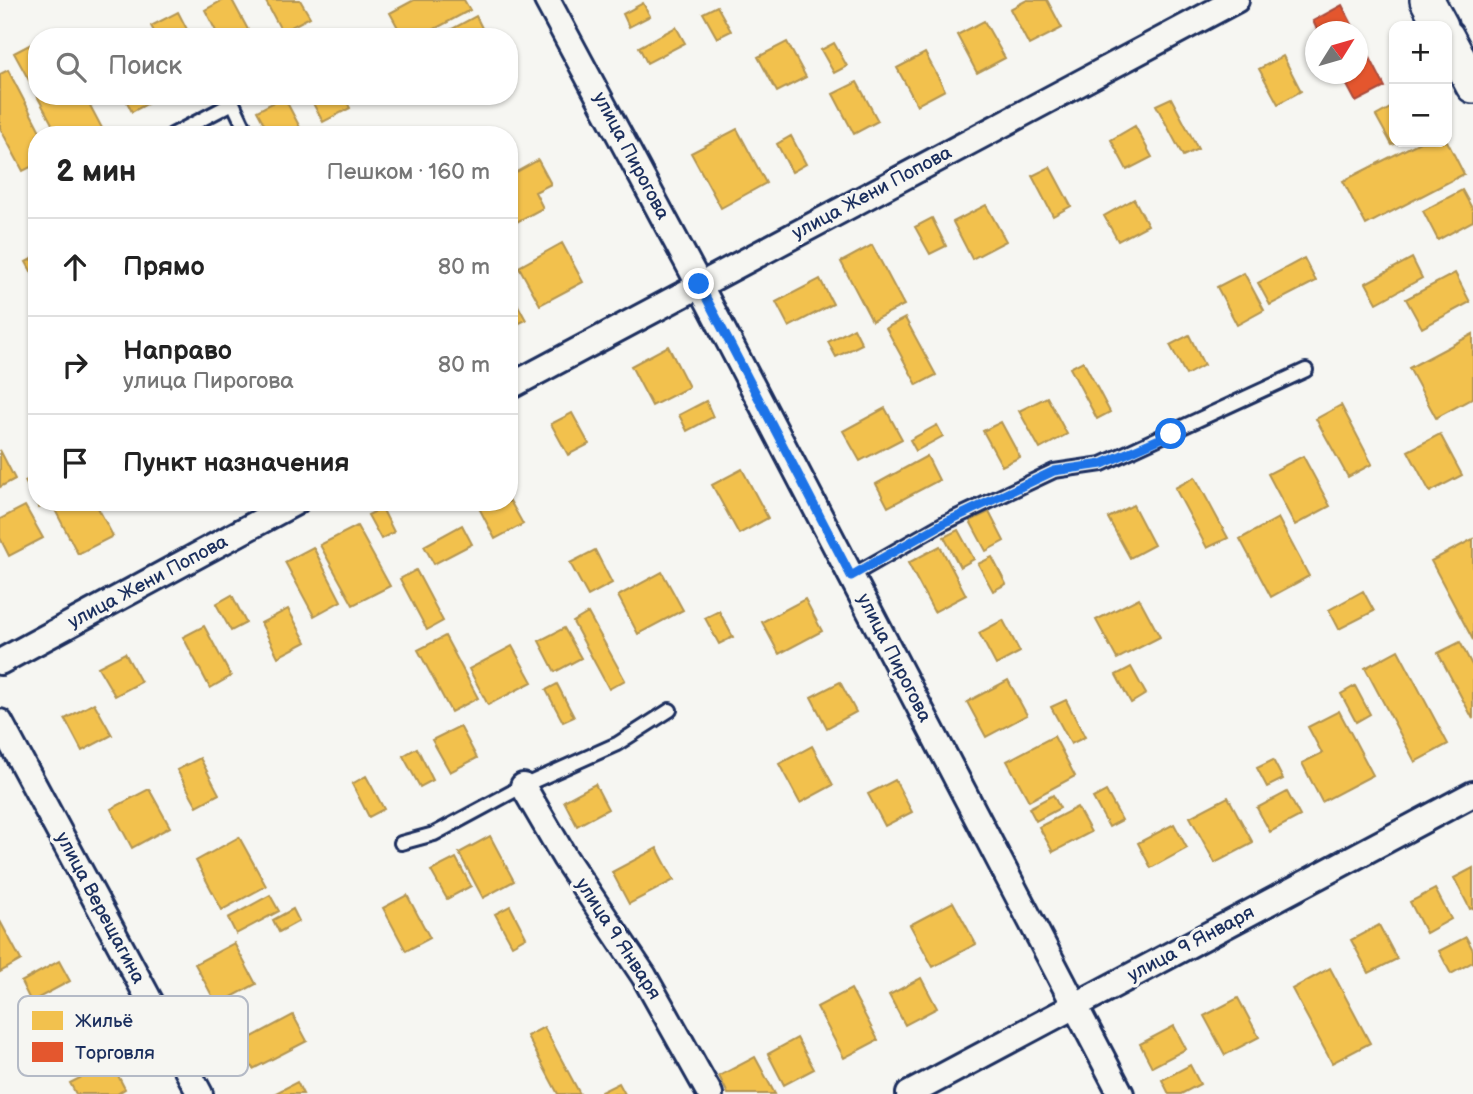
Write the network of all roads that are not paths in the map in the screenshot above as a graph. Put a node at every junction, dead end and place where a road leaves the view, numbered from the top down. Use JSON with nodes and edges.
{"nodes":[{"id":1,"x":548,"y":0,"type":"edge"},
{"id":2,"x":1236,"y":0,"type":"edge"},
{"id":3,"x":1427,"y":0,"type":"edge"},
{"id":4,"x":1438,"y":21,"type":"edge"},
{"id":5,"x":1452,"y":46,"type":"edge"},
{"id":6,"x":1473,"y":86,"type":"edge"},
{"id":7,"x":229,"y":105,"type":"edge"},
{"id":8,"x":234,"y":105,"type":"edge"},
{"id":9,"x":189,"y":126,"type":"edge"},
{"id":10,"x":244,"y":126,"type":"edge"},
{"id":11,"x":699,"y":284,"type":"junction"},
{"id":12,"x":1306,"y":370,"type":"dead end"},
{"id":13,"x":518,"y":382,"type":"edge"},
{"id":14,"x":279,"y":511,"type":"edge"},
{"id":15,"x":851,"y":576,"type":"junction"},
{"id":16,"x":0,"y":662,"type":"edge"},
{"id":17,"x":670,"y":710,"type":"dead end"},
{"id":18,"x":0,"y":722,"type":"edge"},
{"id":19,"x":523,"y":786,"type":"junction"},
{"id":20,"x":1473,"y":794,"type":"edge"},
{"id":21,"x":401,"y":843,"type":"dead end"},
{"id":22,"x":147,"y":996,"type":"edge"},
{"id":23,"x":1074,"y":1006,"type":"junction"},
{"id":24,"x":190,"y":1076,"type":"edge"},
{"id":25,"x":200,"y":1094,"type":"edge"},
{"id":26,"x":710,"y":1094,"type":"edge"},
{"id":27,"x":909,"y":1094,"type":"edge"},
{"id":28,"x":1121,"y":1094,"type":"edge"}],
"edges":[{"from":1,"to":11,"type":"street","name":"улица Пирогова"},
{"from":2,"to":11,"type":"street","name":"улица Жени Попова"},
{"from":3,"to":4,"type":"main road"},
{"from":5,"to":6,"type":"main road"},
{"from":7,"to":9,"type":"lane"},
{"from":8,"to":10,"type":"lane"},
{"from":11,"to":13,"type":"street","name":"улица Жени Попова"},
{"from":11,"to":15,"type":"street","name":"улица Пирогова"},
{"from":12,"to":15,"type":"lane"},
{"from":14,"to":16,"type":"street","name":"улица Жени Попова"},
{"from":15,"to":23,"type":"street","name":"улица Пирогова"},
{"from":17,"to":19,"type":"lane"},
{"from":18,"to":22,"type":"street","name":"улица Верещагина"},
{"from":19,"to":21,"type":"lane"},
{"from":19,"to":26,"type":"street","name":"улица 9 Января"},
{"from":20,"to":23,"type":"street","name":"улица 9 Января"},
{"from":23,"to":27,"type":"street","name":"улица 9 Января"},
{"from":23,"to":28,"type":"street","name":"улица Пирогова"},
{"from":24,"to":25,"type":"street","name":"улица Верещагина"}]}
